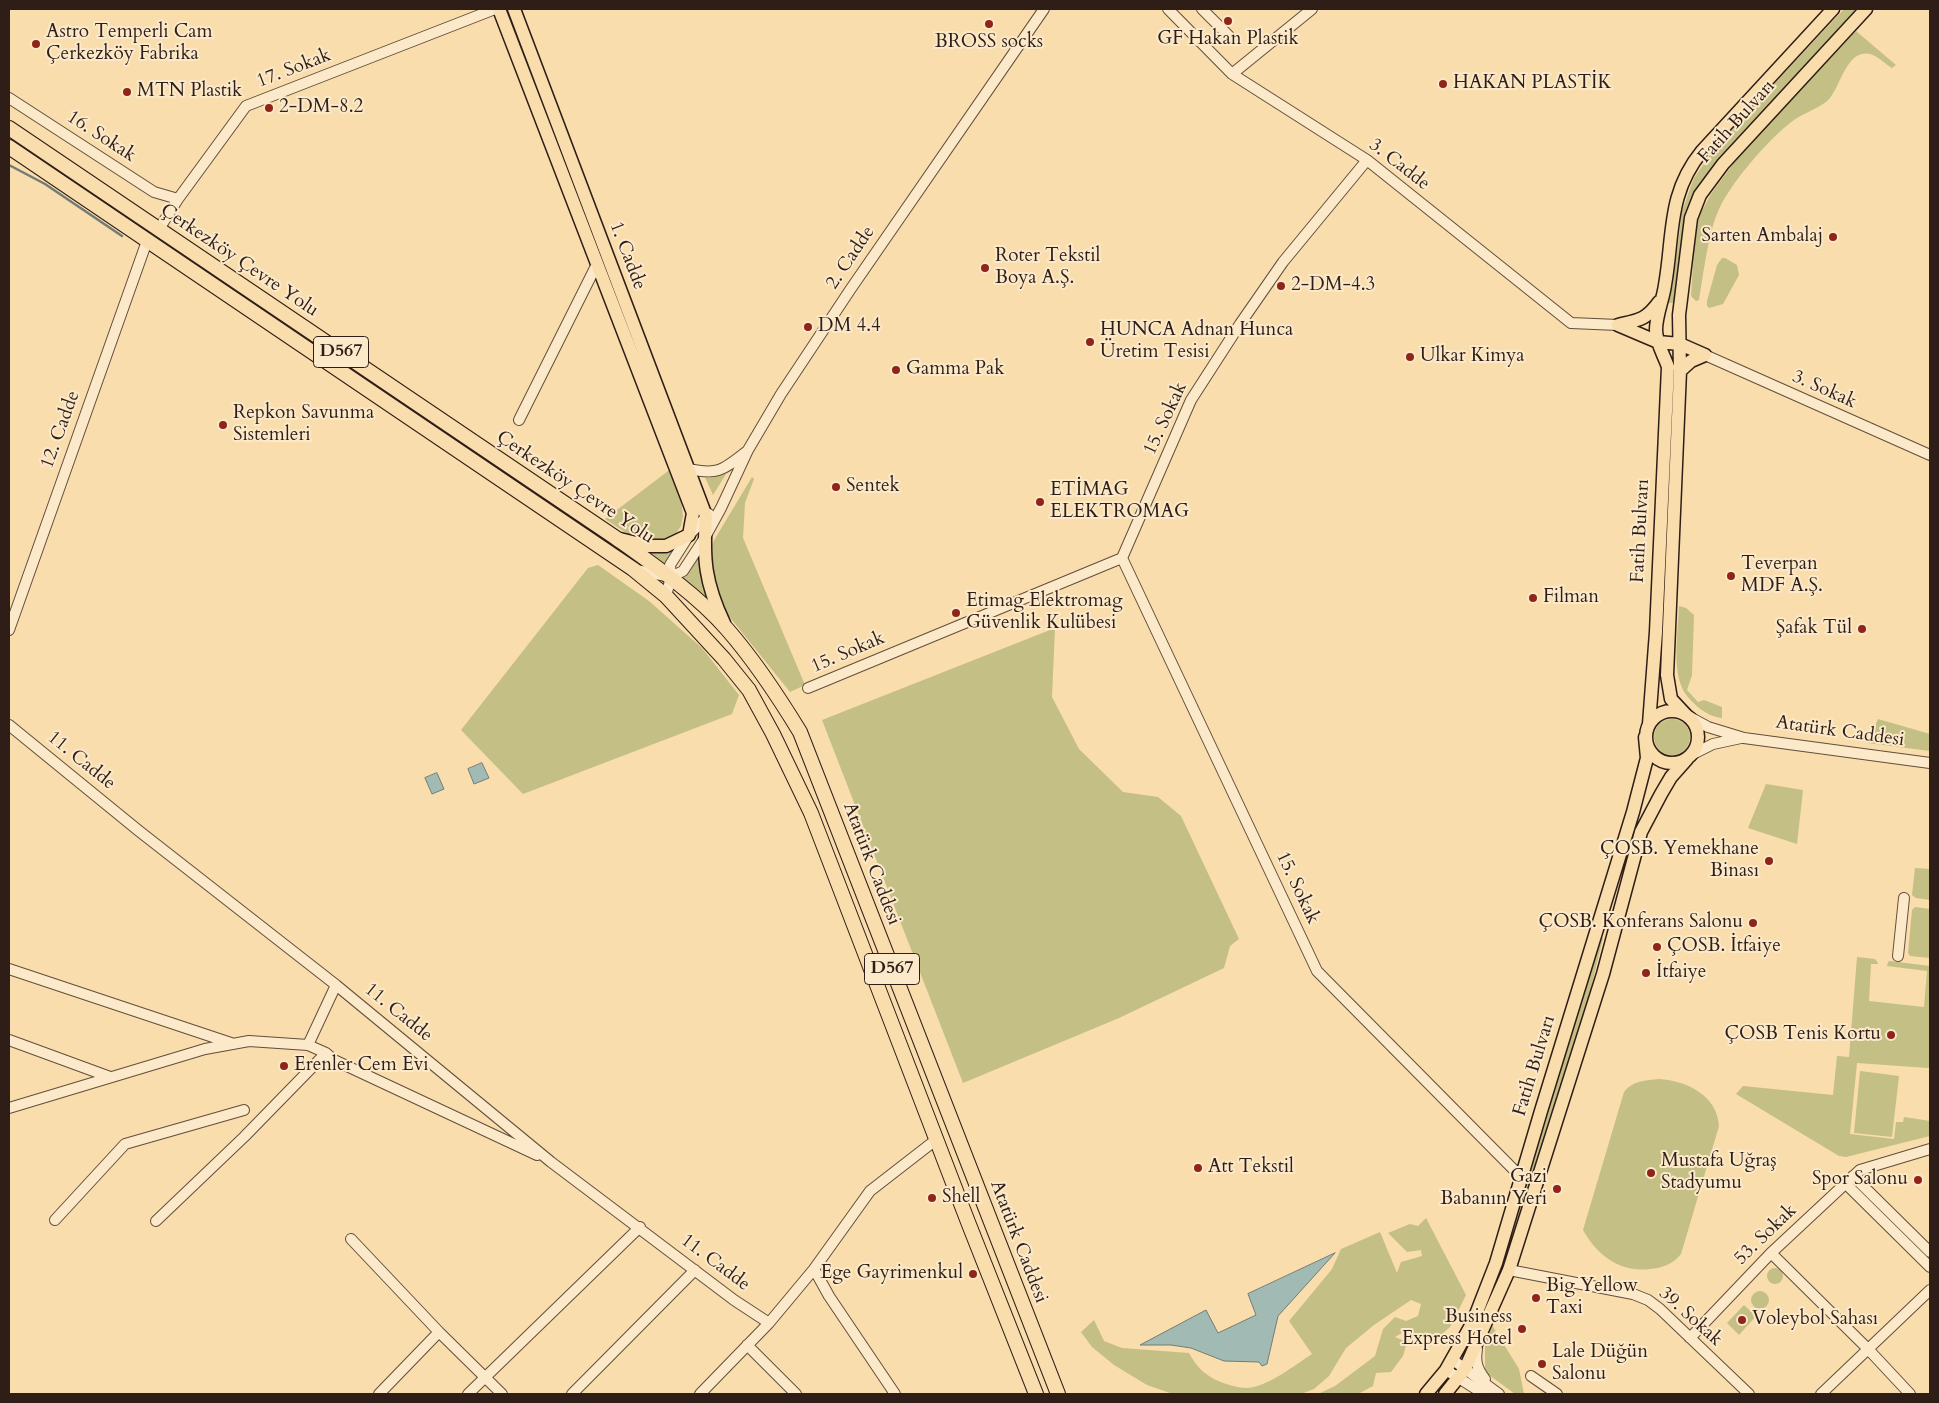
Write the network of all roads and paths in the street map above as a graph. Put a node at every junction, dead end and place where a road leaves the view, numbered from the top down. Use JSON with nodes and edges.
{"nodes":[{"id":1,"x":495,"y":9,"type":"edge"},
{"id":2,"x":500,"y":9,"type":"edge"},
{"id":3,"x":514,"y":9,"type":"edge"},
{"id":4,"x":1044,"y":9,"type":"edge"},
{"id":5,"x":1168,"y":9,"type":"edge"},
{"id":6,"x":1202,"y":9,"type":"edge"},
{"id":7,"x":1312,"y":9,"type":"edge"},
{"id":8,"x":1833,"y":9,"type":"edge"},
{"id":9,"x":1866,"y":9,"type":"edge"},
{"id":10,"x":1230,"y":37,"type":"dead end"},
{"id":11,"x":1232,"y":74,"type":"junction"},
{"id":12,"x":9,"y":98,"type":"edge"},
{"id":13,"x":9,"y":128,"type":"edge"},
{"id":14,"x":9,"y":147,"type":"edge"},
{"id":15,"x":1367,"y":160,"type":"junction"},
{"id":16,"x":178,"y":199,"type":"junction"},
{"id":17,"x":159,"y":230,"type":"junction"},
{"id":18,"x":147,"y":241,"type":"junction"},
{"id":19,"x":597,"y":264,"type":"junction"},
{"id":20,"x":1662,"y":298,"type":"junction"},
{"id":21,"x":1659,"y":314,"type":"junction"},
{"id":22,"x":1680,"y":315,"type":"junction"},
{"id":23,"x":1618,"y":325,"type":"junction"},
{"id":24,"x":1658,"y":342,"type":"junction"},
{"id":25,"x":1680,"y":344,"type":"junction"},
{"id":26,"x":1705,"y":355,"type":"junction"},
{"id":27,"x":1680,"y":371,"type":"junction"},
{"id":28,"x":519,"y":420,"type":"dead end"},
{"id":29,"x":748,"y":450,"type":"junction"},
{"id":30,"x":1930,"y":456,"type":"edge"},
{"id":31,"x":688,"y":469,"type":"junction"},
{"id":32,"x":721,"y":508,"type":"junction"},
{"id":33,"x":693,"y":513,"type":"junction"},
{"id":34,"x":706,"y":516,"type":"junction"},
{"id":35,"x":688,"y":535,"type":"junction"},
{"id":36,"x":616,"y":538,"type":"junction"},
{"id":37,"x":704,"y":538,"type":"junction"},
{"id":38,"x":1122,"y":558,"type":"junction"},
{"id":39,"x":633,"y":569,"type":"junction"},
{"id":40,"x":671,"y":577,"type":"junction"},
{"id":41,"x":666,"y":596,"type":"junction"},
{"id":42,"x":727,"y":628,"type":"junction"},
{"id":43,"x":9,"y":630,"type":"edge"},
{"id":44,"x":808,"y":688,"type":"dead end"},
{"id":45,"x":1686,"y":715,"type":"junction"},
{"id":46,"x":1650,"y":724,"type":"junction"},
{"id":47,"x":9,"y":725,"type":"edge"},
{"id":48,"x":1645,"y":737,"type":"junction"},
{"id":49,"x":1744,"y":738,"type":"junction"},
{"id":50,"x":1689,"y":757,"type":"junction"},
{"id":51,"x":1930,"y":763,"type":"edge"},
{"id":52,"x":1904,"y":898,"type":"dead end"},
{"id":53,"x":1898,"y":956,"type":"dead end"},
{"id":54,"x":9,"y":969,"type":"edge"},
{"id":55,"x":336,"y":985,"type":"junction"},
{"id":56,"x":9,"y":1040,"type":"edge"},
{"id":57,"x":232,"y":1043,"type":"junction"},
{"id":58,"x":308,"y":1045,"type":"junction"},
{"id":59,"x":326,"y":1053,"type":"junction"},
{"id":60,"x":110,"y":1077,"type":"junction"},
{"id":61,"x":9,"y":1108,"type":"edge"},
{"id":62,"x":244,"y":1110,"type":"dead end"},
{"id":63,"x":937,"y":1139,"type":"junction"},
{"id":64,"x":1930,"y":1149,"type":"edge"},
{"id":65,"x":551,"y":1162,"type":"junction"},
{"id":66,"x":1521,"y":1177,"type":"junction"},
{"id":67,"x":1849,"y":1180,"type":"junction"},
{"id":68,"x":55,"y":1220,"type":"dead end"},
{"id":69,"x":156,"y":1221,"type":"dead end"},
{"id":70,"x":640,"y":1227,"type":"junction"},
{"id":71,"x":351,"y":1239,"type":"dead end"},
{"id":72,"x":1930,"y":1252,"type":"edge"},
{"id":73,"x":1771,"y":1253,"type":"junction"},
{"id":74,"x":1930,"y":1267,"type":"edge"},
{"id":75,"x":814,"y":1269,"type":"junction"},
{"id":76,"x":695,"y":1270,"type":"junction"},
{"id":77,"x":1509,"y":1270,"type":"junction"},
{"id":78,"x":1930,"y":1290,"type":"edge"},
{"id":79,"x":768,"y":1323,"type":"junction"},
{"id":80,"x":439,"y":1332,"type":"junction"},
{"id":81,"x":1690,"y":1338,"type":"junction"},
{"id":82,"x":1478,"y":1343,"type":"junction"},
{"id":83,"x":747,"y":1345,"type":"junction"},
{"id":84,"x":1868,"y":1349,"type":"junction"},
{"id":85,"x":1450,"y":1365,"type":"junction"},
{"id":86,"x":1462,"y":1373,"type":"junction"},
{"id":87,"x":1531,"y":1376,"type":"dead end"},
{"id":88,"x":486,"y":1378,"type":"junction"},
{"id":89,"x":1492,"y":1393,"type":"edge"},
{"id":90,"x":379,"y":1394,"type":"edge"},
{"id":91,"x":468,"y":1394,"type":"edge"},
{"id":92,"x":502,"y":1394,"type":"edge"},
{"id":93,"x":572,"y":1394,"type":"edge"},
{"id":94,"x":701,"y":1394,"type":"edge"},
{"id":95,"x":796,"y":1394,"type":"edge"},
{"id":96,"x":895,"y":1394,"type":"edge"},
{"id":97,"x":1036,"y":1394,"type":"edge"},
{"id":98,"x":1058,"y":1394,"type":"edge"},
{"id":99,"x":1426,"y":1394,"type":"edge"},
{"id":100,"x":1445,"y":1394,"type":"edge"},
{"id":101,"x":1557,"y":1394,"type":"edge"},
{"id":102,"x":1749,"y":1394,"type":"edge"},
{"id":103,"x":1821,"y":1394,"type":"edge"},
{"id":104,"x":1910,"y":1394,"type":"edge"}],
"edges":[{"from":1,"to":16,"type":"street","name":"17. Sokak"},
{"from":2,"to":19,"type":"main road","name":"1. Cadde"},
{"from":3,"to":31,"type":"main road","name":"1. Cadde"},
{"from":4,"to":29,"type":"street","name":"2. Cadde"},
{"from":5,"to":11,"type":"street","name":"3. Cadde"},
{"from":6,"to":10,"type":"street"},
{"from":7,"to":11,"type":"street"},
{"from":8,"to":20,"type":"main road"},
{"from":9,"to":22,"type":"main road","name":"Fatih Bulvarı"},
{"from":11,"to":15,"type":"street","name":"3. Cadde"},
{"from":12,"to":16,"type":"street","name":"16. Sokak"},
{"from":13,"to":17,"type":"highway","name":"Çerkezköy Çevre Yolu","number":"D567"},
{"from":14,"to":18,"type":"highway","number":"D567"},
{"from":15,"to":23,"type":"street","name":"3. Cadde"},
{"from":15,"to":38,"type":"street","name":"15. Sokak"},
{"from":16,"to":17,"type":"street","name":"17. Sokak"},
{"from":17,"to":36,"type":"highway","name":"Çerkezköy Çevre Yolu","number":"D567"},
{"from":18,"to":39,"type":"highway","number":"D567"},
{"from":18,"to":43,"type":"street","name":"12. Cadde"},
{"from":19,"to":28,"type":"street"},
{"from":19,"to":33,"type":"main road","name":"1. Cadde"},
{"from":20,"to":21,"type":"main road"},
{"from":20,"to":23,"type":"main road"},
{"from":21,"to":22,"type":"main road"},
{"from":21,"to":24,"type":"main road"},
{"from":22,"to":25,"type":"main road","name":"Fatih Bulvarı"},
{"from":23,"to":24,"type":"main road"},
{"from":24,"to":25,"type":"main road"},
{"from":24,"to":46,"type":"main road","name":"Fatih Bulvarı"},
{"from":25,"to":26,"type":"main road"},
{"from":25,"to":27,"type":"main road","name":"Fatih Bulvarı"},
{"from":26,"to":27,"type":"main road"},
{"from":26,"to":30,"type":"street","name":"3. Sokak"},
{"from":27,"to":45,"type":"main road","name":"Fatih Bulvarı"},
{"from":29,"to":31,"type":"street"},
{"from":29,"to":32,"type":"street","name":"2. Cadde"},
{"from":31,"to":34,"type":"main road","name":"1. Cadde"},
{"from":32,"to":34,"type":"street"},
{"from":32,"to":37,"type":"street","name":"2. Cadde"},
{"from":33,"to":34,"type":"street"},
{"from":33,"to":35,"type":"main road"},
{"from":34,"to":35,"type":"street"},
{"from":34,"to":37,"type":"main road"},
{"from":35,"to":36,"type":"main road"},
{"from":35,"to":40,"type":"street"},
{"from":36,"to":40,"type":"highway","name":"Çerkezköy Çevre Yolu","number":"D567"},
{"from":37,"to":40,"type":"street","name":"2. Cadde"},
{"from":37,"to":42,"type":"main road"},
{"from":38,"to":44,"type":"street","name":"15. Sokak"},
{"from":38,"to":66,"type":"street","name":"15. Sokak"},
{"from":39,"to":40,"type":"street"},
{"from":39,"to":41,"type":"highway","number":"D567"},
{"from":40,"to":41,"type":"street"},
{"from":40,"to":42,"type":"highway","name":"Atatürk Caddesi","number":"D567"},
{"from":41,"to":63,"type":"highway","number":"D567"},
{"from":42,"to":98,"type":"highway","name":"Atatürk Caddesi","number":"D567"},
{"from":45,"to":46,"type":"main road"},
{"from":45,"to":49,"type":"street"},
{"from":45,"to":50,"type":"main road"},
{"from":46,"to":48,"type":"main road"},
{"from":47,"to":55,"type":"street","name":"11. Cadde"},
{"from":48,"to":50,"type":"main road"},
{"from":48,"to":66,"type":"main road","name":"Fatih Bulvarı"},
{"from":49,"to":50,"type":"street"},
{"from":49,"to":51,"type":"street","name":"Atatürk Caddesi"},
{"from":50,"to":77,"type":"main road","name":"Fatih Bulvarı"},
{"from":52,"to":53,"type":"street"},
{"from":54,"to":57,"type":"street"},
{"from":55,"to":58,"type":"street"},
{"from":55,"to":65,"type":"street","name":"11. Cadde"},
{"from":56,"to":60,"type":"street"},
{"from":57,"to":58,"type":"street"},
{"from":57,"to":60,"type":"street"},
{"from":58,"to":59,"type":"street"},
{"from":59,"to":65,"type":"street"},
{"from":59,"to":69,"type":"street"},
{"from":60,"to":61,"type":"street"},
{"from":62,"to":68,"type":"street"},
{"from":63,"to":75,"type":"street"},
{"from":63,"to":97,"type":"highway","number":"D567"},
{"from":64,"to":67,"type":"street","name":"53. Sokak"},
{"from":65,"to":70,"type":"street","name":"11. Cadde"},
{"from":66,"to":85,"type":"main road","name":"Fatih Bulvarı"},
{"from":67,"to":72,"type":"street"},
{"from":67,"to":73,"type":"street","name":"53. Sokak"},
{"from":67,"to":74,"type":"street"},
{"from":70,"to":76,"type":"street","name":"11. Cadde"},
{"from":70,"to":88,"type":"street"},
{"from":71,"to":80,"type":"street"},
{"from":73,"to":81,"type":"street","name":"53. Sokak"},
{"from":73,"to":84,"type":"street"},
{"from":75,"to":79,"type":"street"},
{"from":75,"to":96,"type":"street"},
{"from":76,"to":79,"type":"street","name":"11. Cadde"},
{"from":76,"to":93,"type":"street"},
{"from":77,"to":81,"type":"street","name":"39. Sokak"},
{"from":77,"to":82,"type":"main road","name":"Fatih Bulvarı"},
{"from":78,"to":84,"type":"street"},
{"from":79,"to":83,"type":"street"},
{"from":80,"to":88,"type":"street"},
{"from":80,"to":90,"type":"street"},
{"from":81,"to":102,"type":"street","name":"39. Sokak"},
{"from":82,"to":86,"type":"main road","name":"Fatih Bulvarı"},
{"from":82,"to":89,"type":"street"},
{"from":83,"to":94,"type":"street"},
{"from":83,"to":95,"type":"street"},
{"from":84,"to":103,"type":"street"},
{"from":84,"to":104,"type":"street"},
{"from":85,"to":86,"type":"street"},
{"from":85,"to":99,"type":"main road","name":"Fatih Bulvarı"},
{"from":86,"to":89,"type":"street"},
{"from":86,"to":100,"type":"main road","name":"Fatih Bulvarı"},
{"from":87,"to":101,"type":"street"},
{"from":88,"to":91,"type":"street"},
{"from":88,"to":92,"type":"street"}]}
